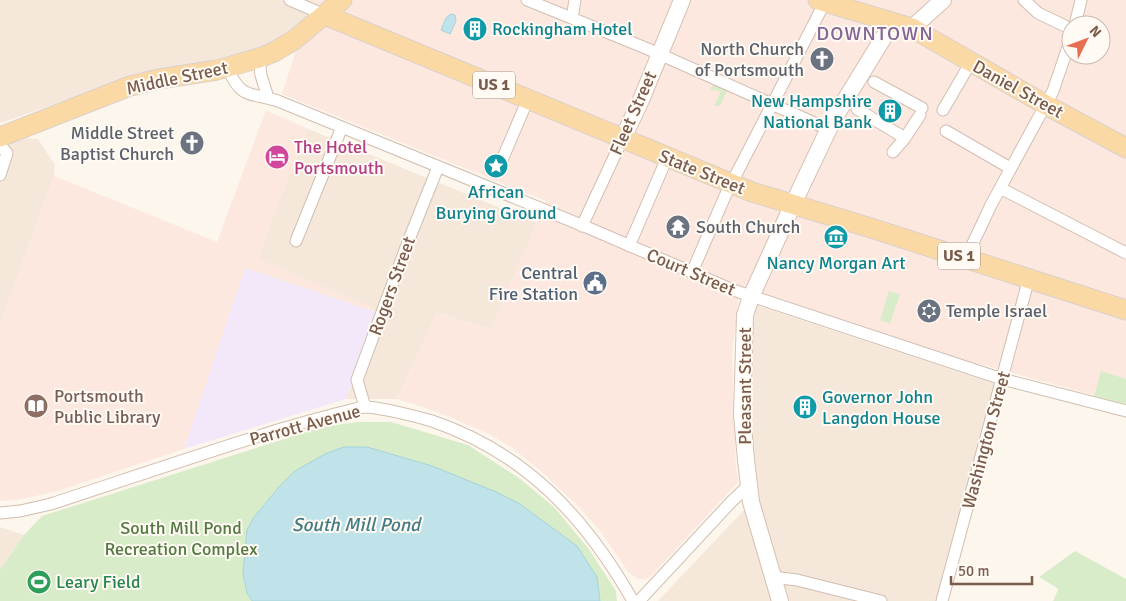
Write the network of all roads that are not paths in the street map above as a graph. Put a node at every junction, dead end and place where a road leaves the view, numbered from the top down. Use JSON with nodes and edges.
{"nodes":[{"id":1,"x":290,"y":0,"type":"edge"},
{"id":2,"x":344,"y":0,"type":"edge"},
{"id":3,"x":527,"y":0,"type":"edge"},
{"id":4,"x":576,"y":0,"type":"edge"},
{"id":5,"x":682,"y":0,"type":"edge"},
{"id":6,"x":943,"y":0,"type":"edge"},
{"id":7,"x":1024,"y":0,"type":"edge"},
{"id":8,"x":1081,"y":0,"type":"edge"},
{"id":9,"x":827,"y":2,"type":"edge"},
{"id":10,"x":325,"y":15,"type":"junction"},
{"id":11,"x":1075,"y":15,"type":"edge"},
{"id":12,"x":572,"y":18,"type":"junction"},
{"id":13,"x":893,"y":22,"type":"junction"},
{"id":14,"x":1061,"y":22,"type":"edge"},
{"id":15,"x":912,"y":28,"type":"junction"},
{"id":16,"x":365,"y":31,"type":"junction"},
{"id":17,"x":660,"y":54,"type":"junction"},
{"id":18,"x":259,"y":58,"type":"junction"},
{"id":19,"x":971,"y":62,"type":"junction"},
{"id":20,"x":1062,"y":65,"type":"edge"},
{"id":21,"x":227,"y":67,"type":"junction"},
{"id":22,"x":874,"y":82,"type":"dead end"},
{"id":23,"x":268,"y":98,"type":"junction"},
{"id":24,"x":528,"y":99,"type":"junction"},
{"id":25,"x":774,"y":104,"type":"junction"},
{"id":26,"x":1046,"y":105,"type":"junction"},
{"id":27,"x":857,"y":109,"type":"dead end"},
{"id":28,"x":943,"y":110,"type":"dead end"},
{"id":29,"x":342,"y":128,"type":"junction"},
{"id":30,"x":828,"y":129,"type":"junction"},
{"id":31,"x":946,"y":131,"type":"dead end"},
{"id":32,"x":0,"y":137,"type":"edge"},
{"id":33,"x":905,"y":138,"type":"junction"},
{"id":34,"x":622,"y":140,"type":"junction"},
{"id":35,"x":0,"y":145,"type":"edge"},
{"id":36,"x":1126,"y":148,"type":"edge"},
{"id":37,"x":893,"y":152,"type":"dead end"},
{"id":38,"x":668,"y":158,"type":"junction"},
{"id":39,"x":502,"y":160,"type":"dead end"},
{"id":40,"x":438,"y":166,"type":"junction"},
{"id":41,"x":1010,"y":168,"type":"junction"},
{"id":42,"x":0,"y":176,"type":"edge"},
{"id":43,"x":732,"y":184,"type":"junction"},
{"id":44,"x":1000,"y":188,"type":"junction"},
{"id":45,"x":792,"y":204,"type":"junction"},
{"id":46,"x":582,"y":226,"type":"junction"},
{"id":47,"x":296,"y":240,"type":"dead end"},
{"id":48,"x":630,"y":246,"type":"junction"},
{"id":49,"x":1126,"y":253,"type":"edge"},
{"id":50,"x":966,"y":258,"type":"junction"},
{"id":51,"x":692,"y":272,"type":"junction"},
{"id":52,"x":1029,"y":278,"type":"junction"},
{"id":53,"x":751,"y":297,"type":"junction"},
{"id":54,"x":1126,"y":310,"type":"edge"},
{"id":55,"x":1002,"y":379,"type":"junction"},
{"id":56,"x":365,"y":407,"type":"junction"},
{"id":57,"x":1126,"y":411,"type":"edge"},
{"id":58,"x":749,"y":484,"type":"junction"},
{"id":59,"x":0,"y":513,"type":"edge"},
{"id":60,"x":772,"y":577,"type":"junction"},
{"id":61,"x":633,"y":601,"type":"edge"},
{"id":62,"x":639,"y":601,"type":"edge"},
{"id":63,"x":780,"y":601,"type":"edge"},
{"id":64,"x":881,"y":601,"type":"edge"},
{"id":65,"x":942,"y":601,"type":"edge"}],
"edges":[{"from":1,"to":10,"type":"street","name":"State Street"},
{"from":2,"to":10,"type":"main road","name":"Middle Street"},
{"from":2,"to":16,"type":"main road"},
{"from":3,"to":12,"type":"street"},
{"from":4,"to":12,"type":"street"},
{"from":5,"to":17,"type":"main road","name":"Fleet Street"},
{"from":6,"to":15,"type":"main road"},
{"from":7,"to":14,"type":"street"},
{"from":8,"to":11,"type":"street"},
{"from":9,"to":13,"type":"main road","name":"Daniel Street"},
{"from":9,"to":25,"type":"street"},
{"from":10,"to":16,"type":"main road","name":"State Street","number":"US 1"},
{"from":10,"to":18,"type":"main road","name":"Middle Street"},
{"from":12,"to":17,"type":"street"},
{"from":13,"to":15,"type":"main road","name":"Daniel Street"},
{"from":13,"to":30,"type":"main road","name":"Pleasant Street"},
{"from":15,"to":19,"type":"main road","name":"Daniel Street"},
{"from":16,"to":24,"type":"main road","name":"State Street","number":"US 1"},
{"from":17,"to":25,"type":"street"},
{"from":17,"to":34,"type":"main road","name":"Fleet Street"},
{"from":18,"to":21,"type":"main road","name":"Middle Street"},
{"from":18,"to":23,"type":"street"},
{"from":19,"to":26,"type":"main road","name":"Daniel Street"},
{"from":19,"to":28,"type":"street"},
{"from":20,"to":26,"type":"street"},
{"from":21,"to":23,"type":"street","name":"Court Street"},
{"from":21,"to":32,"type":"main road","name":"Middle Street"},
{"from":22,"to":33,"type":"street"},
{"from":23,"to":29,"type":"street","name":"Court Street"},
{"from":24,"to":34,"type":"main road","name":"State Street","number":"US 1"},
{"from":24,"to":39,"type":"street"},
{"from":25,"to":30,"type":"street"},
{"from":25,"to":43,"type":"street"},
{"from":26,"to":36,"type":"main road","name":"Daniel Street"},
{"from":26,"to":41,"type":"street"},
{"from":27,"to":33,"type":"street"},
{"from":29,"to":40,"type":"street","name":"Court Street"},
{"from":29,"to":47,"type":"street"},
{"from":30,"to":45,"type":"main road","name":"Pleasant Street"},
{"from":31,"to":41,"type":"street"},
{"from":33,"to":37,"type":"street"},
{"from":34,"to":38,"type":"main road","name":"State Street","number":"US 1"},
{"from":34,"to":46,"type":"street","name":"Fleet Street"},
{"from":35,"to":42,"type":"street"},
{"from":38,"to":43,"type":"main road","name":"State Street","number":"US 1"},
{"from":38,"to":48,"type":"street"},
{"from":40,"to":46,"type":"street","name":"Court Street"},
{"from":40,"to":56,"type":"street","name":"Rogers Street"},
{"from":41,"to":44,"type":"street"},
{"from":43,"to":45,"type":"main road","name":"State Street","number":"US 1"},
{"from":43,"to":51,"type":"street"},
{"from":44,"to":49,"type":"street"},
{"from":44,"to":50,"type":"street"},
{"from":45,"to":50,"type":"main road","name":"State Street","number":"US 1"},
{"from":45,"to":53,"type":"main road","name":"Pleasant Street"},
{"from":46,"to":48,"type":"street","name":"Court Street"},
{"from":48,"to":51,"type":"street","name":"Court Street"},
{"from":50,"to":52,"type":"main road","name":"State Street","number":"US 1"},
{"from":51,"to":53,"type":"street","name":"Court Street"},
{"from":52,"to":54,"type":"main road","name":"State Street","number":"US 1"},
{"from":52,"to":55,"type":"street","name":"Washington Street"},
{"from":53,"to":55,"type":"street","name":"Court Street"},
{"from":53,"to":58,"type":"main road","name":"Pleasant Street"},
{"from":55,"to":57,"type":"street","name":"Court Street"},
{"from":55,"to":65,"type":"street","name":"Washington Street"},
{"from":56,"to":59,"type":"street","name":"Parrott Avenue"},
{"from":56,"to":61,"type":"street","name":"Parrott Avenue"},
{"from":58,"to":60,"type":"main road","name":"Pleasant Street"},
{"from":58,"to":62,"type":"street"},
{"from":60,"to":63,"type":"main road","name":"Pleasant Street"},
{"from":60,"to":64,"type":"street"}]}
